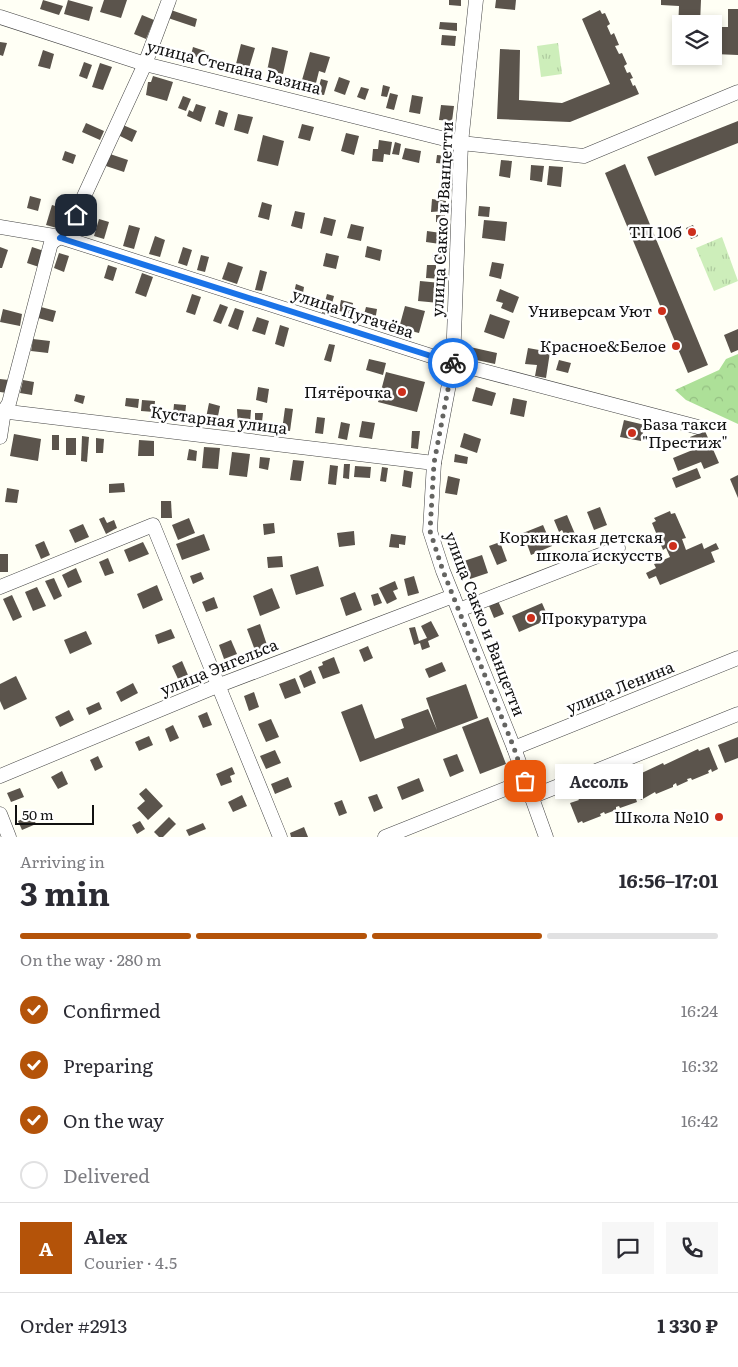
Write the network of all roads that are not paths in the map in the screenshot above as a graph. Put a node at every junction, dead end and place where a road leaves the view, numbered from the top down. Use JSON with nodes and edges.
{"nodes":[{"id":1,"x":169,"y":0,"type":"edge"},
{"id":2,"x":476,"y":0,"type":"edge"},
{"id":3,"x":0,"y":17,"type":"edge"},
{"id":4,"x":146,"y":64,"type":"junction"},
{"id":5,"x":738,"y":92,"type":"edge"},
{"id":6,"x":461,"y":143,"type":"junction"},
{"id":7,"x":0,"y":227,"type":"edge"},
{"id":8,"x":60,"y":238,"type":"junction"},
{"id":9,"x":453,"y":363,"type":"junction"},
{"id":10,"x":2,"y":411,"type":"edge"},
{"id":11,"x":698,"y":427,"type":"dead end"},
{"id":12,"x":0,"y":437,"type":"edge"},
{"id":13,"x":434,"y":463,"type":"junction"},
{"id":14,"x":618,"y":548,"type":"dead end"},
{"id":15,"x":0,"y":588,"type":"edge"},
{"id":16,"x":453,"y":596,"type":"junction"},
{"id":17,"x":459,"y":610,"type":"junction"},
{"id":18,"x":738,"y":658,"type":"edge"},
{"id":19,"x":217,"y":686,"type":"junction"},
{"id":20,"x":738,"y":714,"type":"edge"},
{"id":21,"x":514,"y":748,"type":"junction"},
{"id":22,"x":0,"y":776,"type":"edge"},
{"id":23,"x":525,"y":781,"type":"junction"},
{"id":24,"x":531,"y":797,"type":"junction"},
{"id":25,"x":0,"y":814,"type":"edge"},
{"id":26,"x":9,"y":837,"type":"edge"},
{"id":27,"x":280,"y":837,"type":"edge"},
{"id":28,"x":385,"y":837,"type":"edge"},
{"id":29,"x":546,"y":837,"type":"edge"}],
"edges":[{"from":1,"to":4,"type":"street"},
{"from":2,"to":6,"type":"street","name":"улица Сакко и Ванцетти"},
{"from":3,"to":4,"type":"street","name":"улица Степана Разина"},
{"from":4,"to":6,"type":"street","name":"улица Степана Разина"},
{"from":4,"to":8,"type":"street"},
{"from":5,"to":6,"type":"street","name":"улица Степана Разина"},
{"from":6,"to":9,"type":"street","name":"улица Сакко и Ванцетти"},
{"from":7,"to":8,"type":"street","name":"улица Пугачёва"},
{"from":8,"to":9,"type":"street","name":"улица Пугачёва"},
{"from":8,"to":10,"type":"street"},
{"from":9,"to":11,"type":"street","name":"улица Пугачёва"},
{"from":9,"to":13,"type":"street","name":"улица Сакко и Ванцетти"},
{"from":10,"to":12,"type":"street"},
{"from":10,"to":13,"type":"street","name":"Кустарная улица"},
{"from":13,"to":16,"type":"street","name":"улица Сакко и Ванцетти"},
{"from":14,"to":17,"type":"street"},
{"from":15,"to":19,"type":"street"},
{"from":16,"to":17,"type":"street","name":"улица Сакко и Ванцетти"},
{"from":16,"to":19,"type":"street","name":"улица Энгельса"},
{"from":17,"to":21,"type":"street","name":"улица Сакко и Ванцетти"},
{"from":18,"to":21,"type":"street","name":"улица Ленина"},
{"from":19,"to":22,"type":"street","name":"улица Энгельса"},
{"from":19,"to":27,"type":"street"},
{"from":20,"to":24,"type":"street"},
{"from":21,"to":23,"type":"street","name":"улица Сакко и Ванцетти"},
{"from":23,"to":24,"type":"street","name":"улица Сакко и Ванцетти"},
{"from":23,"to":28,"type":"street"},
{"from":24,"to":29,"type":"street","name":"улица Сакко и Ванцетти"},
{"from":25,"to":26,"type":"street"}]}
